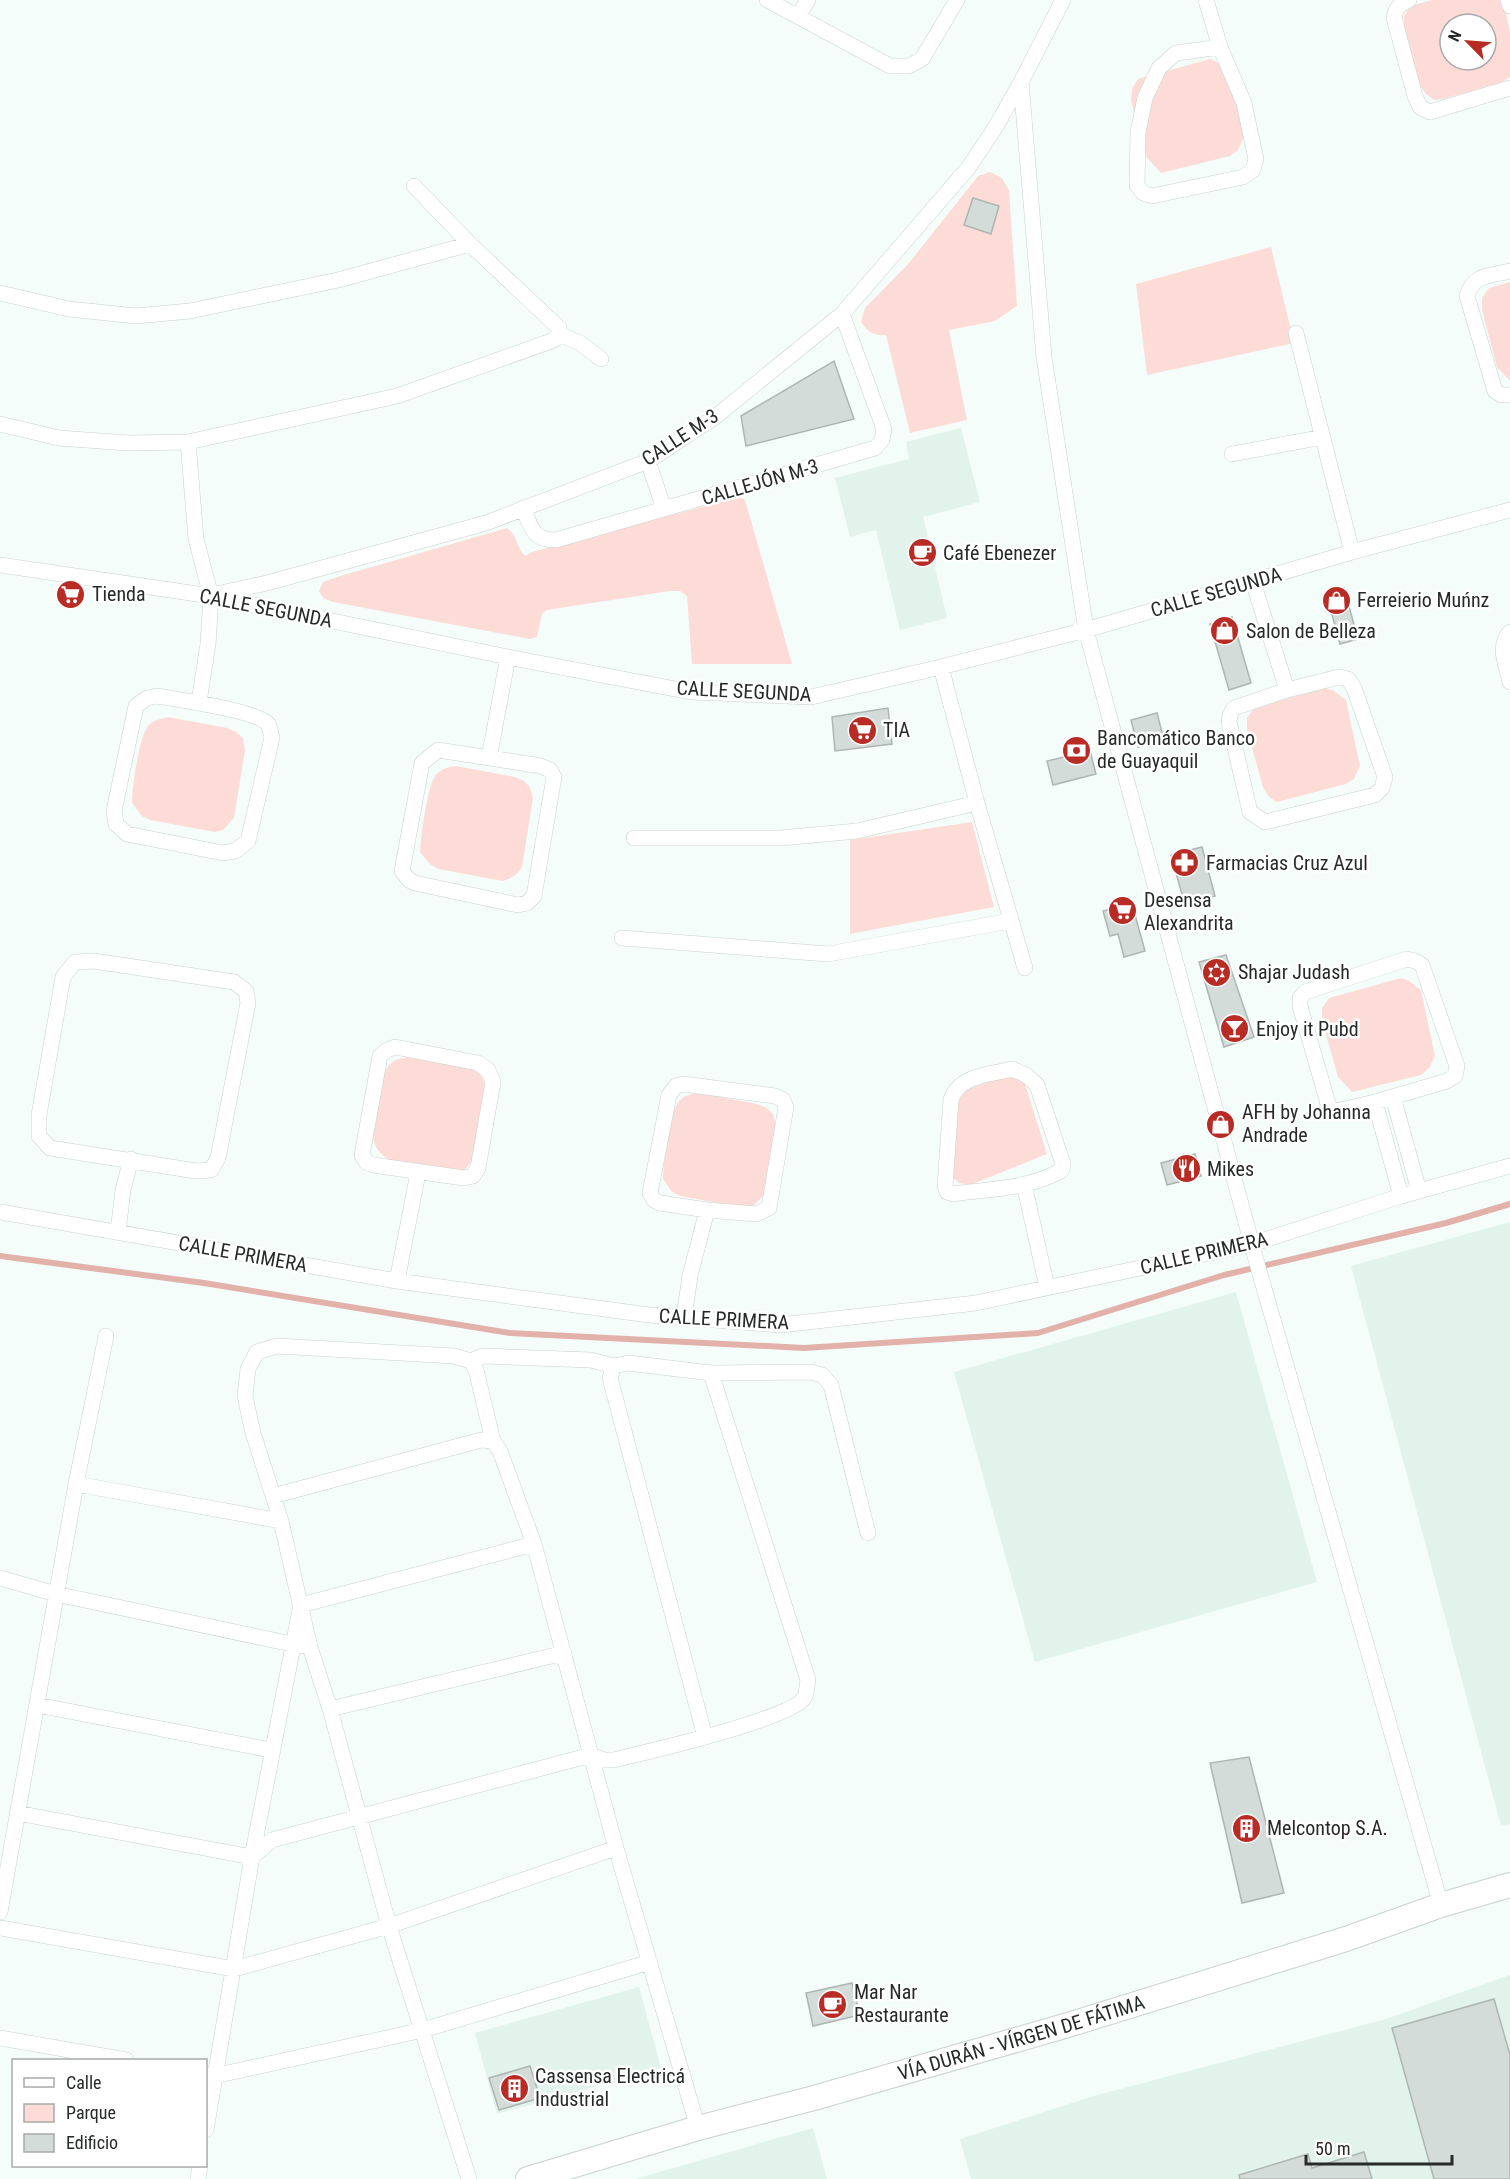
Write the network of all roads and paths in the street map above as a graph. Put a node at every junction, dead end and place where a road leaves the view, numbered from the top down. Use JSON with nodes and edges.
{"nodes":[{"id":1,"x":767,"y":0,"type":"edge"},
{"id":2,"x":808,"y":0,"type":"edge"},
{"id":3,"x":957,"y":0,"type":"edge"},
{"id":4,"x":1063,"y":0,"type":"edge"},
{"id":5,"x":1206,"y":0,"type":"edge"},
{"id":6,"x":1409,"y":0,"type":"edge"},
{"id":7,"x":1508,"y":0,"type":"edge"},
{"id":8,"x":1510,"y":6,"type":"edge"},
{"id":9,"x":798,"y":16,"type":"junction"},
{"id":10,"x":1220,"y":47,"type":"junction"},
{"id":11,"x":1021,"y":82,"type":"junction"},
{"id":12,"x":1510,"y":87,"type":"edge"},
{"id":13,"x":414,"y":186,"type":"dead end"},
{"id":14,"x":470,"y":244,"type":"junction"},
{"id":15,"x":1510,"y":271,"type":"edge"},
{"id":16,"x":0,"y":293,"type":"edge"},
{"id":17,"x":842,"y":314,"type":"junction"},
{"id":18,"x":1296,"y":333,"type":"dead end"},
{"id":19,"x":559,"y":334,"type":"junction"},
{"id":20,"x":601,"y":358,"type":"dead end"},
{"id":21,"x":1510,"y":395,"type":"edge"},
{"id":22,"x":0,"y":424,"type":"edge"},
{"id":23,"x":1323,"y":437,"type":"junction"},
{"id":24,"x":188,"y":442,"type":"junction"},
{"id":25,"x":1232,"y":454,"type":"dead end"},
{"id":26,"x":648,"y":461,"type":"junction"},
{"id":27,"x":523,"y":508,"type":"junction"},
{"id":28,"x":664,"y":509,"type":"junction"},
{"id":29,"x":1510,"y":510,"type":"edge"},
{"id":30,"x":1352,"y":552,"type":"junction"},
{"id":31,"x":0,"y":565,"type":"edge"},
{"id":32,"x":1253,"y":582,"type":"junction"},
{"id":33,"x":211,"y":596,"type":"junction"},
{"id":34,"x":1086,"y":630,"type":"junction"},
{"id":35,"x":1510,"y":632,"type":"edge"},
{"id":36,"x":508,"y":657,"type":"junction"},
{"id":37,"x":941,"y":667,"type":"junction"},
{"id":38,"x":1510,"y":681,"type":"edge"},
{"id":39,"x":1287,"y":690,"type":"junction"},
{"id":40,"x":199,"y":702,"type":"junction"},
{"id":41,"x":489,"y":758,"type":"junction"},
{"id":42,"x":977,"y":803,"type":"junction"},
{"id":43,"x":634,"y":838,"type":"dead end"},
{"id":44,"x":1011,"y":921,"type":"junction"},
{"id":45,"x":622,"y":938,"type":"dead end"},
{"id":46,"x":1025,"y":968,"type":"dead end"},
{"id":47,"x":1393,"y":1097,"type":"junction"},
{"id":48,"x":1375,"y":1102,"type":"junction"},
{"id":49,"x":131,"y":1159,"type":"junction"},
{"id":50,"x":1510,"y":1166,"type":"edge"},
{"id":51,"x":418,"y":1173,"type":"junction"},
{"id":52,"x":1024,"y":1184,"type":"junction"},
{"id":53,"x":1419,"y":1191,"type":"junction"},
{"id":54,"x":1401,"y":1196,"type":"junction"},
{"id":55,"x":707,"y":1210,"type":"junction"},
{"id":56,"x":0,"y":1212,"type":"edge"},
{"id":57,"x":118,"y":1232,"type":"junction"},
{"id":58,"x":1252,"y":1244,"type":"junction"},
{"id":59,"x":398,"y":1281,"type":"junction"},
{"id":60,"x":1047,"y":1287,"type":"junction"},
{"id":61,"x":684,"y":1317,"type":"junction"},
{"id":62,"x":106,"y":1336,"type":"dead end"},
{"id":63,"x":471,"y":1361,"type":"junction"},
{"id":64,"x":614,"y":1366,"type":"junction"},
{"id":65,"x":711,"y":1373,"type":"junction"},
{"id":66,"x":493,"y":1441,"type":"junction"},
{"id":67,"x":76,"y":1484,"type":"junction"},
{"id":68,"x":273,"y":1496,"type":"junction"},
{"id":69,"x":280,"y":1521,"type":"junction"},
{"id":70,"x":868,"y":1533,"type":"dead end"},
{"id":71,"x":534,"y":1544,"type":"junction"},
{"id":72,"x":0,"y":1578,"type":"edge"},
{"id":73,"x":56,"y":1594,"type":"junction"},
{"id":74,"x":301,"y":1605,"type":"junction"},
{"id":75,"x":292,"y":1644,"type":"junction"},
{"id":76,"x":310,"y":1647,"type":"junction"},
{"id":77,"x":564,"y":1653,"type":"junction"},
{"id":78,"x":37,"y":1705,"type":"junction"},
{"id":79,"x":330,"y":1709,"type":"junction"},
{"id":80,"x":705,"y":1737,"type":"junction"},
{"id":81,"x":271,"y":1750,"type":"junction"},
{"id":82,"x":591,"y":1755,"type":"junction"},
{"id":83,"x":17,"y":1813,"type":"junction"},
{"id":84,"x":359,"y":1815,"type":"junction"},
{"id":85,"x":616,"y":1848,"type":"junction"},
{"id":86,"x":252,"y":1857,"type":"junction"},
{"id":87,"x":3,"y":1875,"type":"edge"},
{"id":88,"x":1510,"y":1885,"type":"edge"},
{"id":89,"x":1441,"y":1905,"type":"junction"},
{"id":90,"x":0,"y":1912,"type":"edge"},
{"id":91,"x":389,"y":1926,"type":"junction"},
{"id":92,"x":0,"y":1928,"type":"edge"},
{"id":93,"x":650,"y":1962,"type":"junction"},
{"id":94,"x":234,"y":1969,"type":"junction"},
{"id":95,"x":423,"y":2030,"type":"junction"},
{"id":96,"x":0,"y":2038,"type":"edge"},
{"id":97,"x":115,"y":2059,"type":"edge"},
{"id":98,"x":210,"y":2075,"type":"edge"},
{"id":99,"x":207,"y":2116,"type":"edge"},
{"id":100,"x":698,"y":2128,"type":"junction"},
{"id":101,"x":469,"y":2179,"type":"edge"},
{"id":102,"x":528,"y":2179,"type":"edge"}],
"edges":[{"from":1,"to":9,"type":"street"},
{"from":2,"to":9,"type":"street"},
{"from":3,"to":9,"type":"street"},
{"from":4,"to":11,"type":"street","name":"CALLE M-3"},
{"from":5,"to":10,"type":"street"},
{"from":6,"to":12,"type":"street"},
{"from":7,"to":8,"type":"street"},
{"from":10,"to":10,"type":"street"},
{"from":11,"to":17,"type":"street","name":"CALLE M-3"},
{"from":11,"to":34,"type":"street"},
{"from":13,"to":14,"type":"street"},
{"from":14,"to":16,"type":"street"},
{"from":14,"to":19,"type":"street"},
{"from":15,"to":21,"type":"street"},
{"from":17,"to":26,"type":"street","name":"CALLE M-3"},
{"from":17,"to":28,"type":"street","name":"CALLEJÓN M-3"},
{"from":18,"to":23,"type":"street"},
{"from":19,"to":20,"type":"street"},
{"from":19,"to":24,"type":"street"},
{"from":22,"to":24,"type":"street"},
{"from":23,"to":25,"type":"street"},
{"from":23,"to":30,"type":"street"},
{"from":24,"to":33,"type":"street"},
{"from":26,"to":27,"type":"street","name":"CALLE M-3"},
{"from":26,"to":28,"type":"street"},
{"from":27,"to":28,"type":"street","name":"CALLEJÓN M-3"},
{"from":27,"to":33,"type":"street","name":"CALLE M-3"},
{"from":29,"to":30,"type":"street","name":"CALLE SEGUNDA"},
{"from":30,"to":32,"type":"street","name":"CALLE SEGUNDA"},
{"from":31,"to":33,"type":"street","name":"CALLE SEGUNDA"},
{"from":32,"to":34,"type":"street","name":"CALLE SEGUNDA"},
{"from":32,"to":39,"type":"street"},
{"from":33,"to":36,"type":"street","name":"CALLE SEGUNDA"},
{"from":33,"to":40,"type":"street"},
{"from":34,"to":37,"type":"street","name":"CALLE SEGUNDA"},
{"from":34,"to":58,"type":"street"},
{"from":35,"to":38,"type":"street"},
{"from":36,"to":37,"type":"street","name":"CALLE SEGUNDA"},
{"from":36,"to":41,"type":"street"},
{"from":37,"to":42,"type":"street"},
{"from":39,"to":39,"type":"street"},
{"from":40,"to":40,"type":"street"},
{"from":41,"to":41,"type":"street"},
{"from":42,"to":43,"type":"street"},
{"from":42,"to":44,"type":"street"},
{"from":44,"to":45,"type":"street"},
{"from":44,"to":46,"type":"street"},
{"from":47,"to":48,"type":"street"},
{"from":47,"to":48,"type":"street"},
{"from":47,"to":53,"type":"street"},
{"from":48,"to":54,"type":"street"},
{"from":49,"to":49,"type":"street"},
{"from":49,"to":57,"type":"street"},
{"from":50,"to":53,"type":"street","name":"CALLE PRIMERA"},
{"from":51,"to":51,"type":"street"},
{"from":51,"to":59,"type":"street"},
{"from":52,"to":52,"type":"street"},
{"from":52,"to":60,"type":"street"},
{"from":53,"to":54,"type":"street","name":"CALLE PRIMERA"},
{"from":54,"to":58,"type":"street","name":"CALLE PRIMERA"},
{"from":55,"to":55,"type":"street"},
{"from":55,"to":61,"type":"street"},
{"from":56,"to":57,"type":"street","name":"CALLE PRIMERA"},
{"from":57,"to":59,"type":"street","name":"CALLE PRIMERA"},
{"from":58,"to":60,"type":"street","name":"CALLE PRIMERA"},
{"from":58,"to":89,"type":"street"},
{"from":59,"to":61,"type":"street","name":"CALLE PRIMERA"},
{"from":60,"to":61,"type":"street","name":"CALLE PRIMERA"},
{"from":62,"to":67,"type":"street"},
{"from":63,"to":64,"type":"street"},
{"from":63,"to":66,"type":"street"},
{"from":63,"to":68,"type":"street"},
{"from":64,"to":65,"type":"street"},
{"from":64,"to":80,"type":"street"},
{"from":65,"to":70,"type":"street"},
{"from":65,"to":80,"type":"street"},
{"from":66,"to":68,"type":"street"},
{"from":66,"to":71,"type":"street"},
{"from":67,"to":69,"type":"street"},
{"from":67,"to":73,"type":"street"},
{"from":68,"to":69,"type":"street"},
{"from":69,"to":74,"type":"street"},
{"from":71,"to":74,"type":"street"},
{"from":71,"to":77,"type":"street"},
{"from":72,"to":73,"type":"street"},
{"from":73,"to":75,"type":"street"},
{"from":73,"to":78,"type":"street"},
{"from":74,"to":75,"type":"street"},
{"from":74,"to":76,"type":"street"},
{"from":75,"to":76,"type":"street"},
{"from":75,"to":81,"type":"street"},
{"from":76,"to":79,"type":"street"},
{"from":77,"to":79,"type":"street"},
{"from":77,"to":82,"type":"street"},
{"from":78,"to":81,"type":"street"},
{"from":78,"to":83,"type":"street"},
{"from":79,"to":84,"type":"street"},
{"from":80,"to":82,"type":"street"},
{"from":81,"to":86,"type":"street"},
{"from":82,"to":84,"type":"street"},
{"from":82,"to":85,"type":"street"},
{"from":83,"to":86,"type":"street"},
{"from":83,"to":87,"type":"street"},
{"from":84,"to":86,"type":"street"},
{"from":84,"to":91,"type":"street"},
{"from":85,"to":91,"type":"street"},
{"from":85,"to":93,"type":"street"},
{"from":86,"to":94,"type":"street"},
{"from":87,"to":90,"type":"street"},
{"from":88,"to":89,"type":"main road","name":"VÍA DURÁN - VÍRGEN DE FÁTIMA"},
{"from":89,"to":100,"type":"main road","name":"VÍA DURÁN - VÍRGEN DE FÁTIMA"},
{"from":91,"to":94,"type":"street"},
{"from":91,"to":95,"type":"street"},
{"from":92,"to":94,"type":"street"},
{"from":93,"to":95,"type":"street"},
{"from":93,"to":100,"type":"street"},
{"from":94,"to":98,"type":"street"},
{"from":95,"to":98,"type":"street"},
{"from":95,"to":101,"type":"street"},
{"from":96,"to":97,"type":"street"},
{"from":98,"to":99,"type":"street"},
{"from":100,"to":102,"type":"main road","name":"VÍA DURÁN - VÍRGEN DE FÁTIMA"}]}
